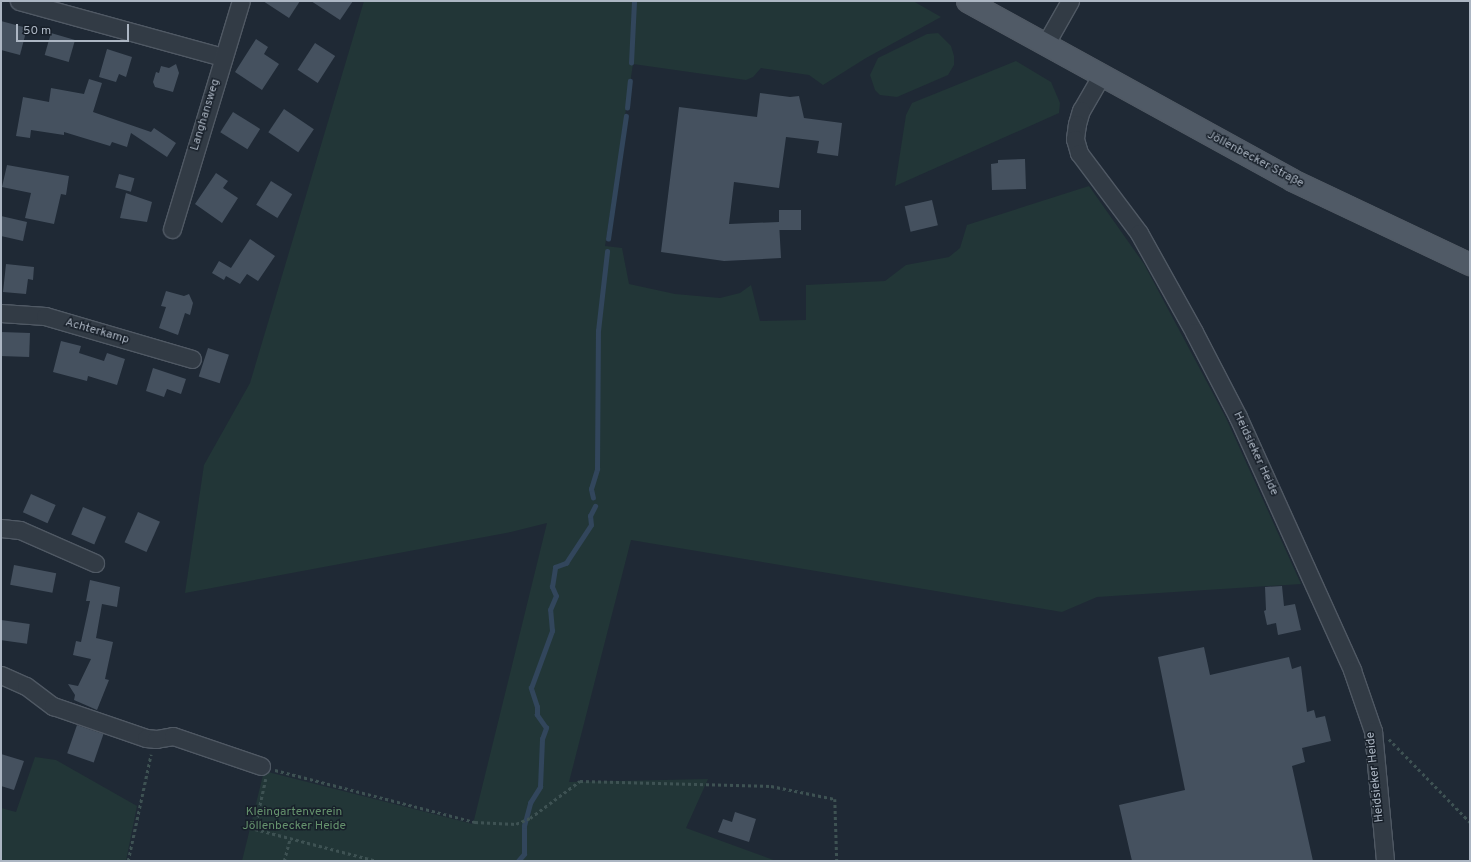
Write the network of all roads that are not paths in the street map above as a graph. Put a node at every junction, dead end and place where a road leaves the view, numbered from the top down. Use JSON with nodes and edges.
{"nodes":[{"id":1,"x":19,"y":1,"type":"edge"},
{"id":2,"x":241,"y":1,"type":"edge"},
{"id":3,"x":967,"y":1,"type":"edge"},
{"id":4,"x":1070,"y":1,"type":"edge"},
{"id":5,"x":1045,"y":45,"type":"junction"},
{"id":6,"x":223,"y":57,"type":"junction"},
{"id":7,"x":1101,"y":76,"type":"junction"},
{"id":8,"x":172,"y":229,"type":"dead end"},
{"id":9,"x":1470,"y":264,"type":"edge"},
{"id":10,"x":1,"y":312,"type":"edge"},
{"id":11,"x":192,"y":359,"type":"dead end"},
{"id":12,"x":1,"y":528,"type":"edge"},
{"id":13,"x":95,"y":562,"type":"dead end"},
{"id":14,"x":1,"y":675,"type":"edge"},
{"id":15,"x":265,"y":767,"type":"road end"},
{"id":16,"x":1385,"y":861,"type":"edge"}],
"edges":[{"from":1,"to":6,"type":"street"},
{"from":2,"to":6,"type":"street","name":"Langhansweg"},
{"from":3,"to":5,"type":"main road","name":"Jöllenbecker Straße"},
{"from":4,"to":5,"type":"street"},
{"from":5,"to":7,"type":"main road","name":"Jöllenbecker Straße"},
{"from":6,"to":8,"type":"street","name":"Langhansweg"},
{"from":7,"to":9,"type":"main road","name":"Jöllenbecker Straße"},
{"from":7,"to":16,"type":"street","name":"Heidsieker Heide"},
{"from":10,"to":11,"type":"street","name":"Achterkamp"},
{"from":12,"to":13,"type":"street"},
{"from":14,"to":15,"type":"street"}]}
